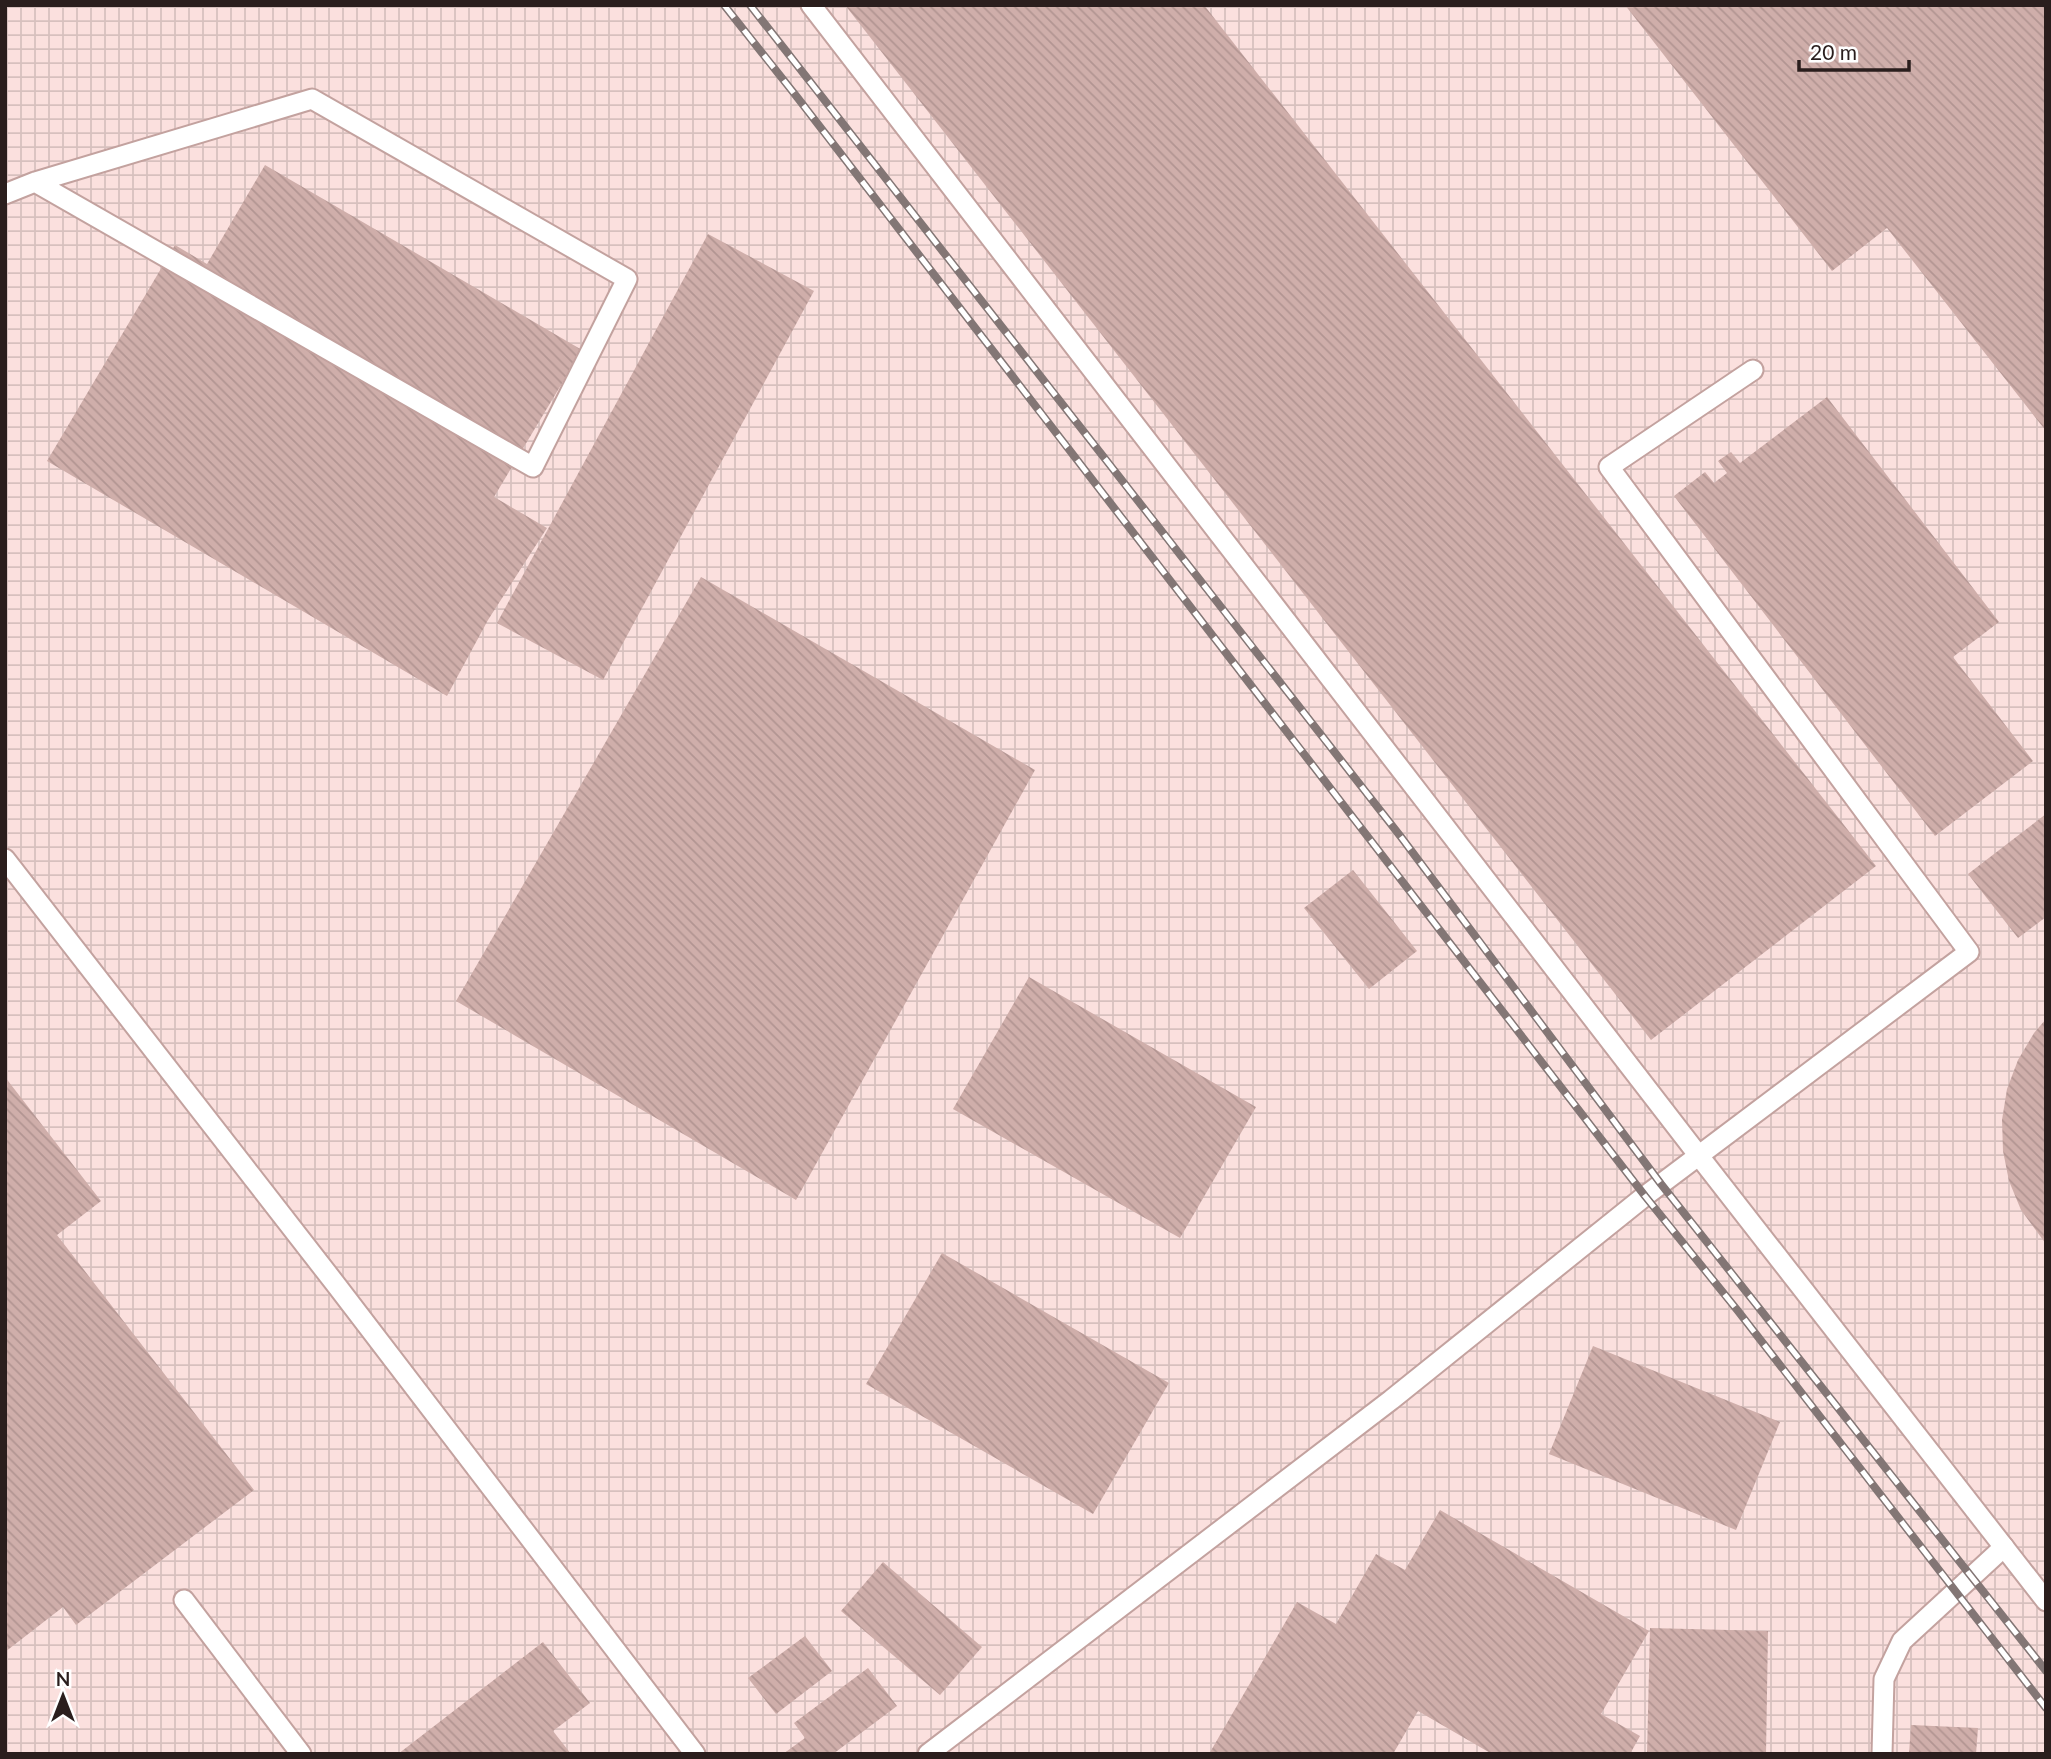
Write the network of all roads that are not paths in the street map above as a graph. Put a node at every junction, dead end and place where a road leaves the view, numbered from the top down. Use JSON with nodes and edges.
{"nodes":[{"id":1,"x":811,"y":5,"type":"edge"},
{"id":2,"x":35,"y":182,"type":"junction"},
{"id":3,"x":5,"y":194,"type":"edge"},
{"id":4,"x":1753,"y":370,"type":"dead end"},
{"id":5,"x":5,"y":859,"type":"edge"},
{"id":6,"x":1699,"y":1156,"type":"junction"},
{"id":7,"x":2004,"y":1547,"type":"junction"},
{"id":8,"x":184,"y":1600,"type":"dead end"},
{"id":9,"x":2046,"y":1601,"type":"edge"},
{"id":10,"x":301,"y":1754,"type":"edge"},
{"id":11,"x":695,"y":1754,"type":"edge"},
{"id":12,"x":928,"y":1754,"type":"edge"},
{"id":13,"x":1882,"y":1754,"type":"edge"}],
"edges":[{"from":1,"to":6,"type":"lane"},
{"from":2,"to":2,"type":"lane"},
{"from":2,"to":3,"type":"lane"},
{"from":4,"to":6,"type":"lane"},
{"from":5,"to":11,"type":"lane"},
{"from":6,"to":7,"type":"lane"},
{"from":6,"to":12,"type":"lane"},
{"from":7,"to":9,"type":"lane"},
{"from":7,"to":13,"type":"lane"},
{"from":8,"to":10,"type":"lane"}]}
